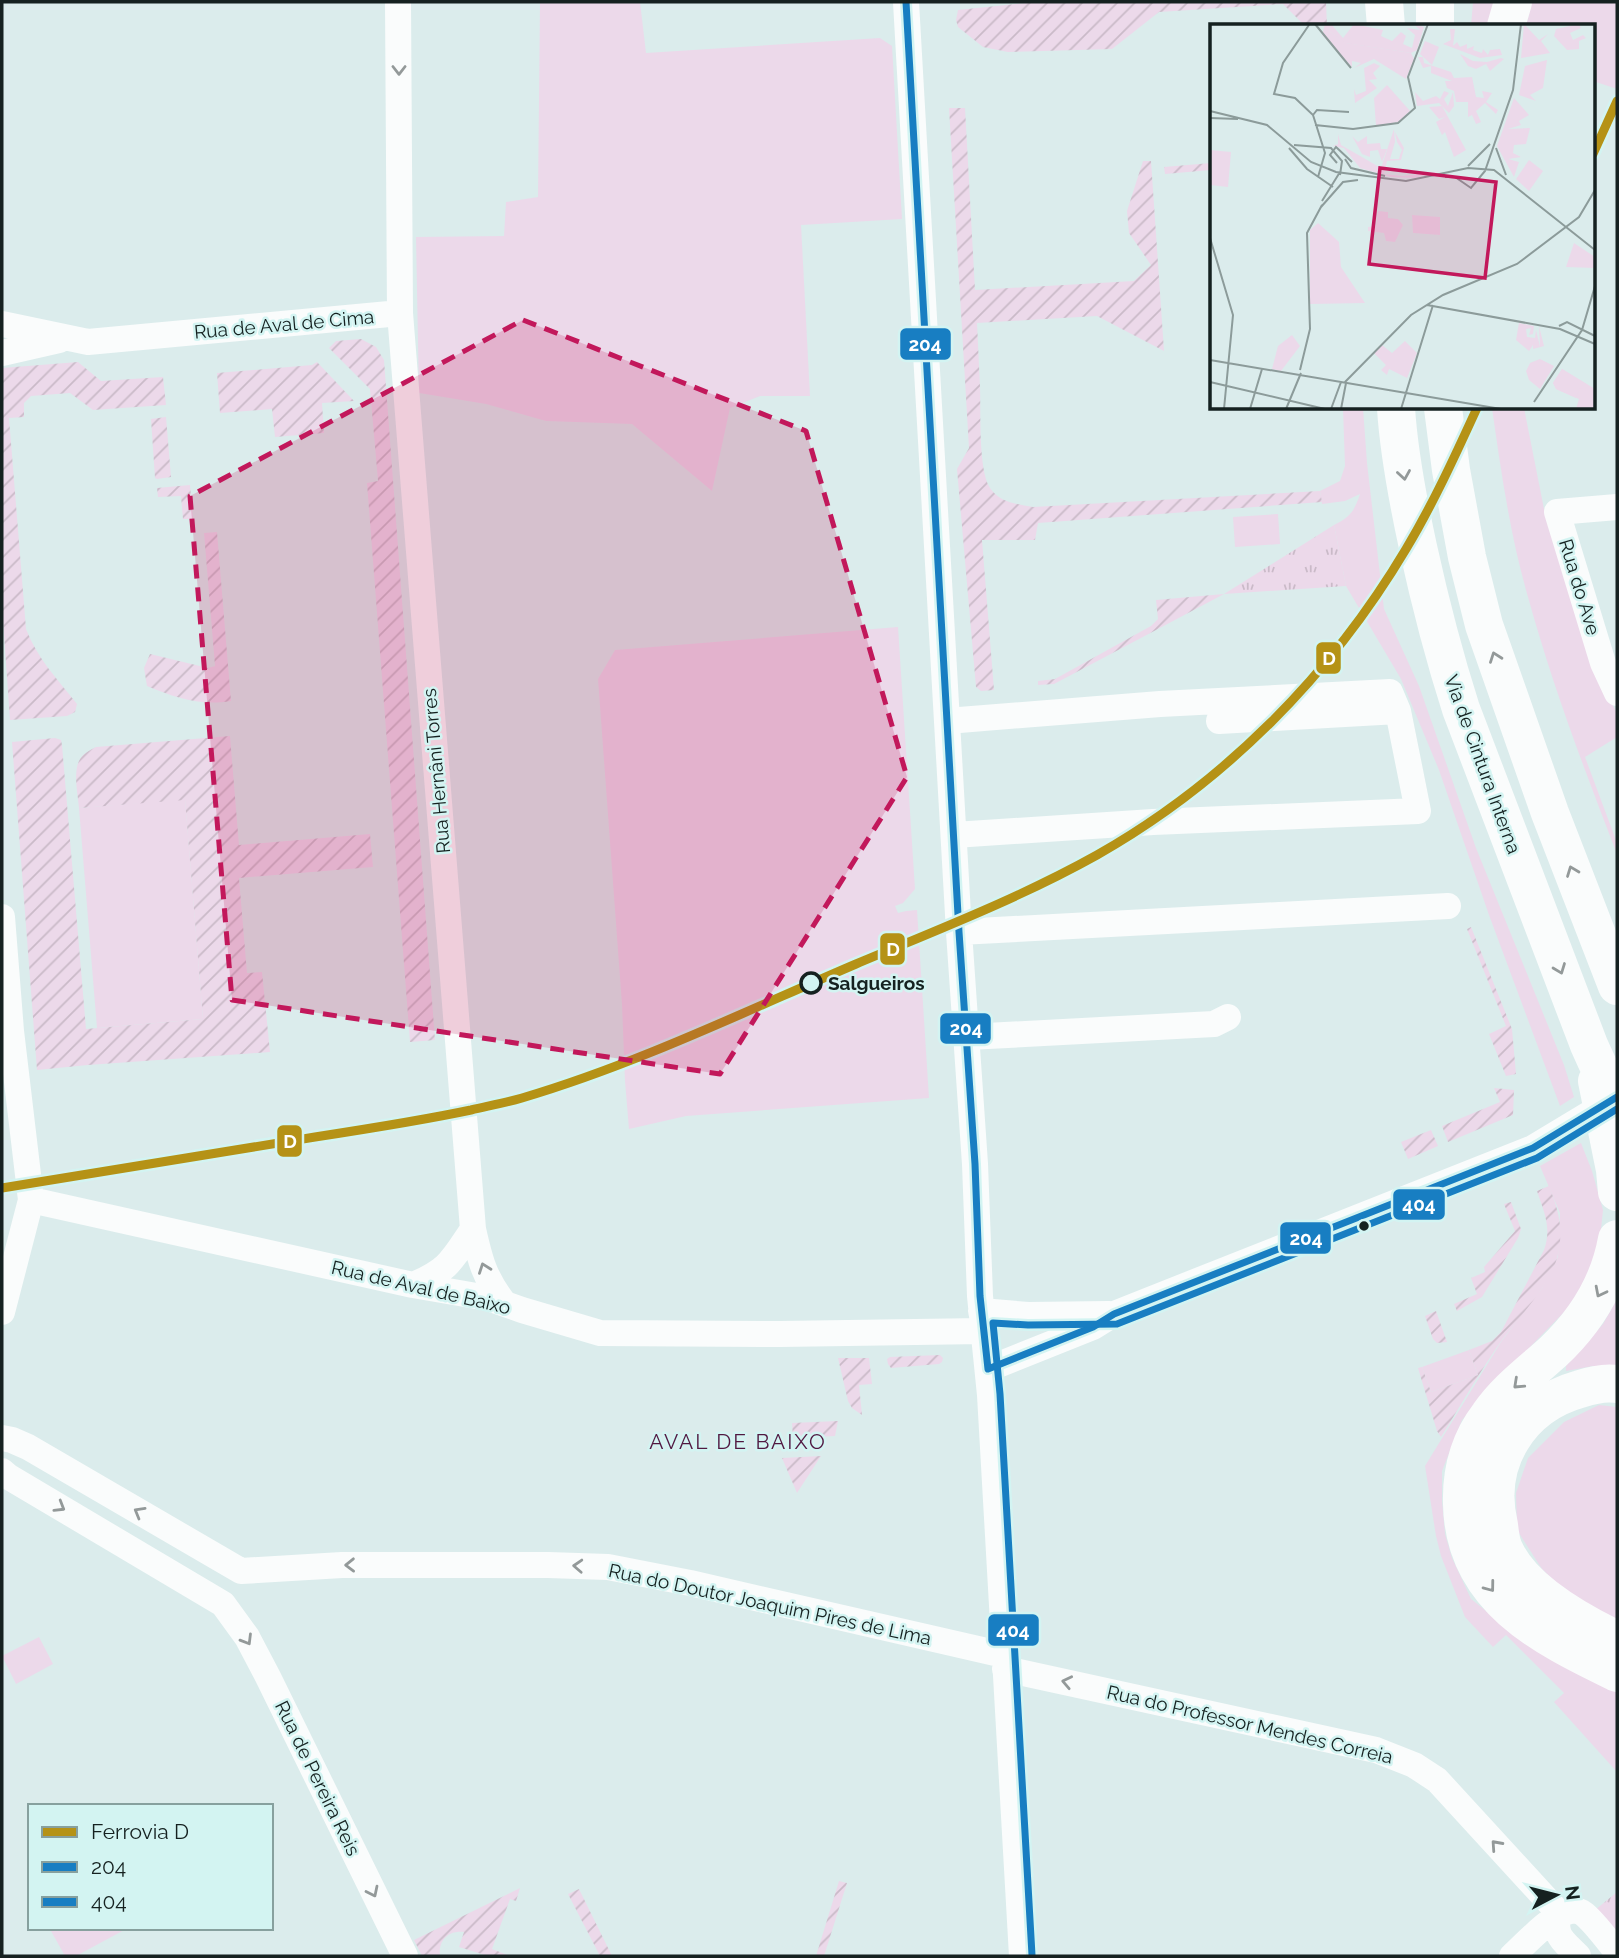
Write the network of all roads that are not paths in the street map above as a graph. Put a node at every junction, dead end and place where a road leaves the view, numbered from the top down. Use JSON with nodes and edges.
{"nodes":[{"id":1,"x":398,"y":2,"type":"edge"},
{"id":2,"x":906,"y":2,"type":"edge"},
{"id":3,"x":1384,"y":2,"type":"edge"},
{"id":4,"x":1390,"y":2,"type":"edge"},
{"id":5,"x":1435,"y":2,"type":"edge"},
{"id":6,"x":1513,"y":2,"type":"edge"},
{"id":7,"x":1388,"y":24,"type":"edge"},
{"id":8,"x":1388,"y":24,"type":"edge"},
{"id":9,"x":1435,"y":24,"type":"edge"},
{"id":10,"x":1507,"y":24,"type":"edge"},
{"id":11,"x":400,"y":313,"type":"junction"},
{"id":12,"x":2,"y":324,"type":"edge"},
{"id":13,"x":68,"y":339,"type":"junction"},
{"id":14,"x":2,"y":353,"type":"edge"},
{"id":15,"x":1395,"y":410,"type":"edge"},
{"id":16,"x":1444,"y":410,"type":"edge"},
{"id":17,"x":1617,"y":507,"type":"edge"},
{"id":18,"x":1610,"y":659,"type":"edge"},
{"id":19,"x":1617,"y":693,"type":"edge"},
{"id":20,"x":1398,"y":711,"type":"junction"},
{"id":21,"x":947,"y":721,"type":"junction"},
{"id":22,"x":1219,"y":721,"type":"dead end"},
{"id":23,"x":954,"y":835,"type":"junction"},
{"id":24,"x":1448,"y":906,"type":"dead end"},
{"id":25,"x":2,"y":917,"type":"edge"},
{"id":26,"x":959,"y":932,"type":"junction"},
{"id":27,"x":1617,"y":986,"type":"edge"},
{"id":28,"x":1228,"y":1017,"type":"dead end"},
{"id":29,"x":6,"y":1032,"type":"edge"},
{"id":30,"x":968,"y":1037,"type":"junction"},
{"id":31,"x":1589,"y":1045,"type":"junction"},
{"id":32,"x":1617,"y":1097,"type":"edge"},
{"id":33,"x":1617,"y":1107,"type":"edge"},
{"id":34,"x":1617,"y":1192,"type":"edge"},
{"id":35,"x":30,"y":1200,"type":"junction"},
{"id":36,"x":473,"y":1229,"type":"junction"},
{"id":37,"x":1617,"y":1238,"type":"edge"},
{"id":38,"x":413,"y":1285,"type":"junction"},
{"id":39,"x":505,"y":1303,"type":"junction"},
{"id":40,"x":2,"y":1312,"type":"edge"},
{"id":41,"x":1114,"y":1314,"type":"junction"},
{"id":42,"x":982,"y":1321,"type":"junction"},
{"id":43,"x":988,"y":1368,"type":"junction"},
{"id":44,"x":1617,"y":1384,"type":"edge"},
{"id":45,"x":2,"y":1438,"type":"edge"},
{"id":46,"x":2,"y":1471,"type":"edge"},
{"id":47,"x":241,"y":1572,"type":"junction"},
{"id":48,"x":223,"y":1604,"type":"junction"},
{"id":49,"x":1617,"y":1640,"type":"edge"},
{"id":50,"x":1004,"y":1662,"type":"junction"},
{"id":51,"x":1617,"y":1673,"type":"edge"},
{"id":52,"x":1559,"y":1913,"type":"junction"},
{"id":53,"x":1617,"y":1952,"type":"edge"},
{"id":54,"x":405,"y":1956,"type":"edge"},
{"id":55,"x":1022,"y":1956,"type":"edge"},
{"id":56,"x":1512,"y":1956,"type":"edge"},
{"id":57,"x":1578,"y":1956,"type":"edge"}],
"edges":[{"from":1,"to":11,"type":"street","name":"Rua de Aval de Cima","one_way":true},
{"from":2,"to":21,"type":"street"},
{"from":3,"to":7,"type":"highway"},
{"from":4,"to":8,"type":"highway"},
{"from":5,"to":9,"type":"highway"},
{"from":6,"to":10,"type":"highway"},
{"from":11,"to":13,"type":"street","name":"Rua de Aval de Cima"},
{"from":11,"to":36,"type":"street","name":"Rua Hernâni Torres"},
{"from":12,"to":13,"type":"street","name":"Rua de Aval de Cima"},
{"from":13,"to":14,"type":"street","name":"Rua de Aval de Cima"},
{"from":15,"to":31,"type":"highway","name":"Via de Cintura Interna","one_way":true},
{"from":27,"to":16,"type":"highway","one_way":true},
{"from":17,"to":18,"type":"street","name":"Rua do Ave"},
{"from":18,"to":19,"type":"street","name":"Rua do Ave"},
{"from":20,"to":21,"type":"street"},
{"from":20,"to":22,"type":"street"},
{"from":20,"to":23,"type":"street"},
{"from":21,"to":23,"type":"street"},
{"from":23,"to":26,"type":"street"},
{"from":24,"to":26,"type":"street"},
{"from":25,"to":29,"type":"street"},
{"from":26,"to":30,"type":"street"},
{"from":28,"to":30,"type":"street"},
{"from":29,"to":35,"type":"street"},
{"from":30,"to":42,"type":"street"},
{"from":31,"to":33,"type":"highway","name":"Via de Cintura Interna"},
{"from":31,"to":34,"type":"highway"},
{"from":32,"to":41,"type":"street"},
{"from":35,"to":38,"type":"street","name":"Rua de Aval de Baixo"},
{"from":35,"to":40,"type":"street"},
{"from":36,"to":38,"type":"street"},
{"from":39,"to":36,"type":"street","name":"Rua Hernâni Torres","one_way":true},
{"from":37,"to":51,"type":"highway","one_way":true},
{"from":38,"to":39,"type":"street","name":"Rua de Aval de Baixo"},
{"from":39,"to":42,"type":"street","name":"Rua de Aval de Baixo"},
{"from":41,"to":42,"type":"street","name":"Rua de Aval de Baixo"},
{"from":41,"to":43,"type":"street"},
{"from":42,"to":43,"type":"street"},
{"from":43,"to":50,"type":"street"},
{"from":44,"to":49,"type":"highway"},
{"from":47,"to":45,"type":"street","one_way":true},
{"from":46,"to":48,"type":"street","one_way":true},
{"from":47,"to":48,"type":"street"},
{"from":50,"to":47,"type":"street","name":"Rua do Doutor Joaquim Pires de Lima","one_way":true},
{"from":48,"to":54,"type":"street","name":"Rua de Pereira Reis","one_way":true},
{"from":52,"to":50,"type":"street","name":"Rua do Professor Mendes Correia","one_way":true},
{"from":50,"to":55,"type":"street"},
{"from":52,"to":53,"type":"street"},
{"from":52,"to":56,"type":"street"},
{"from":52,"to":57,"type":"street","name":"Rua do Professor Mendes Correia"}]}
